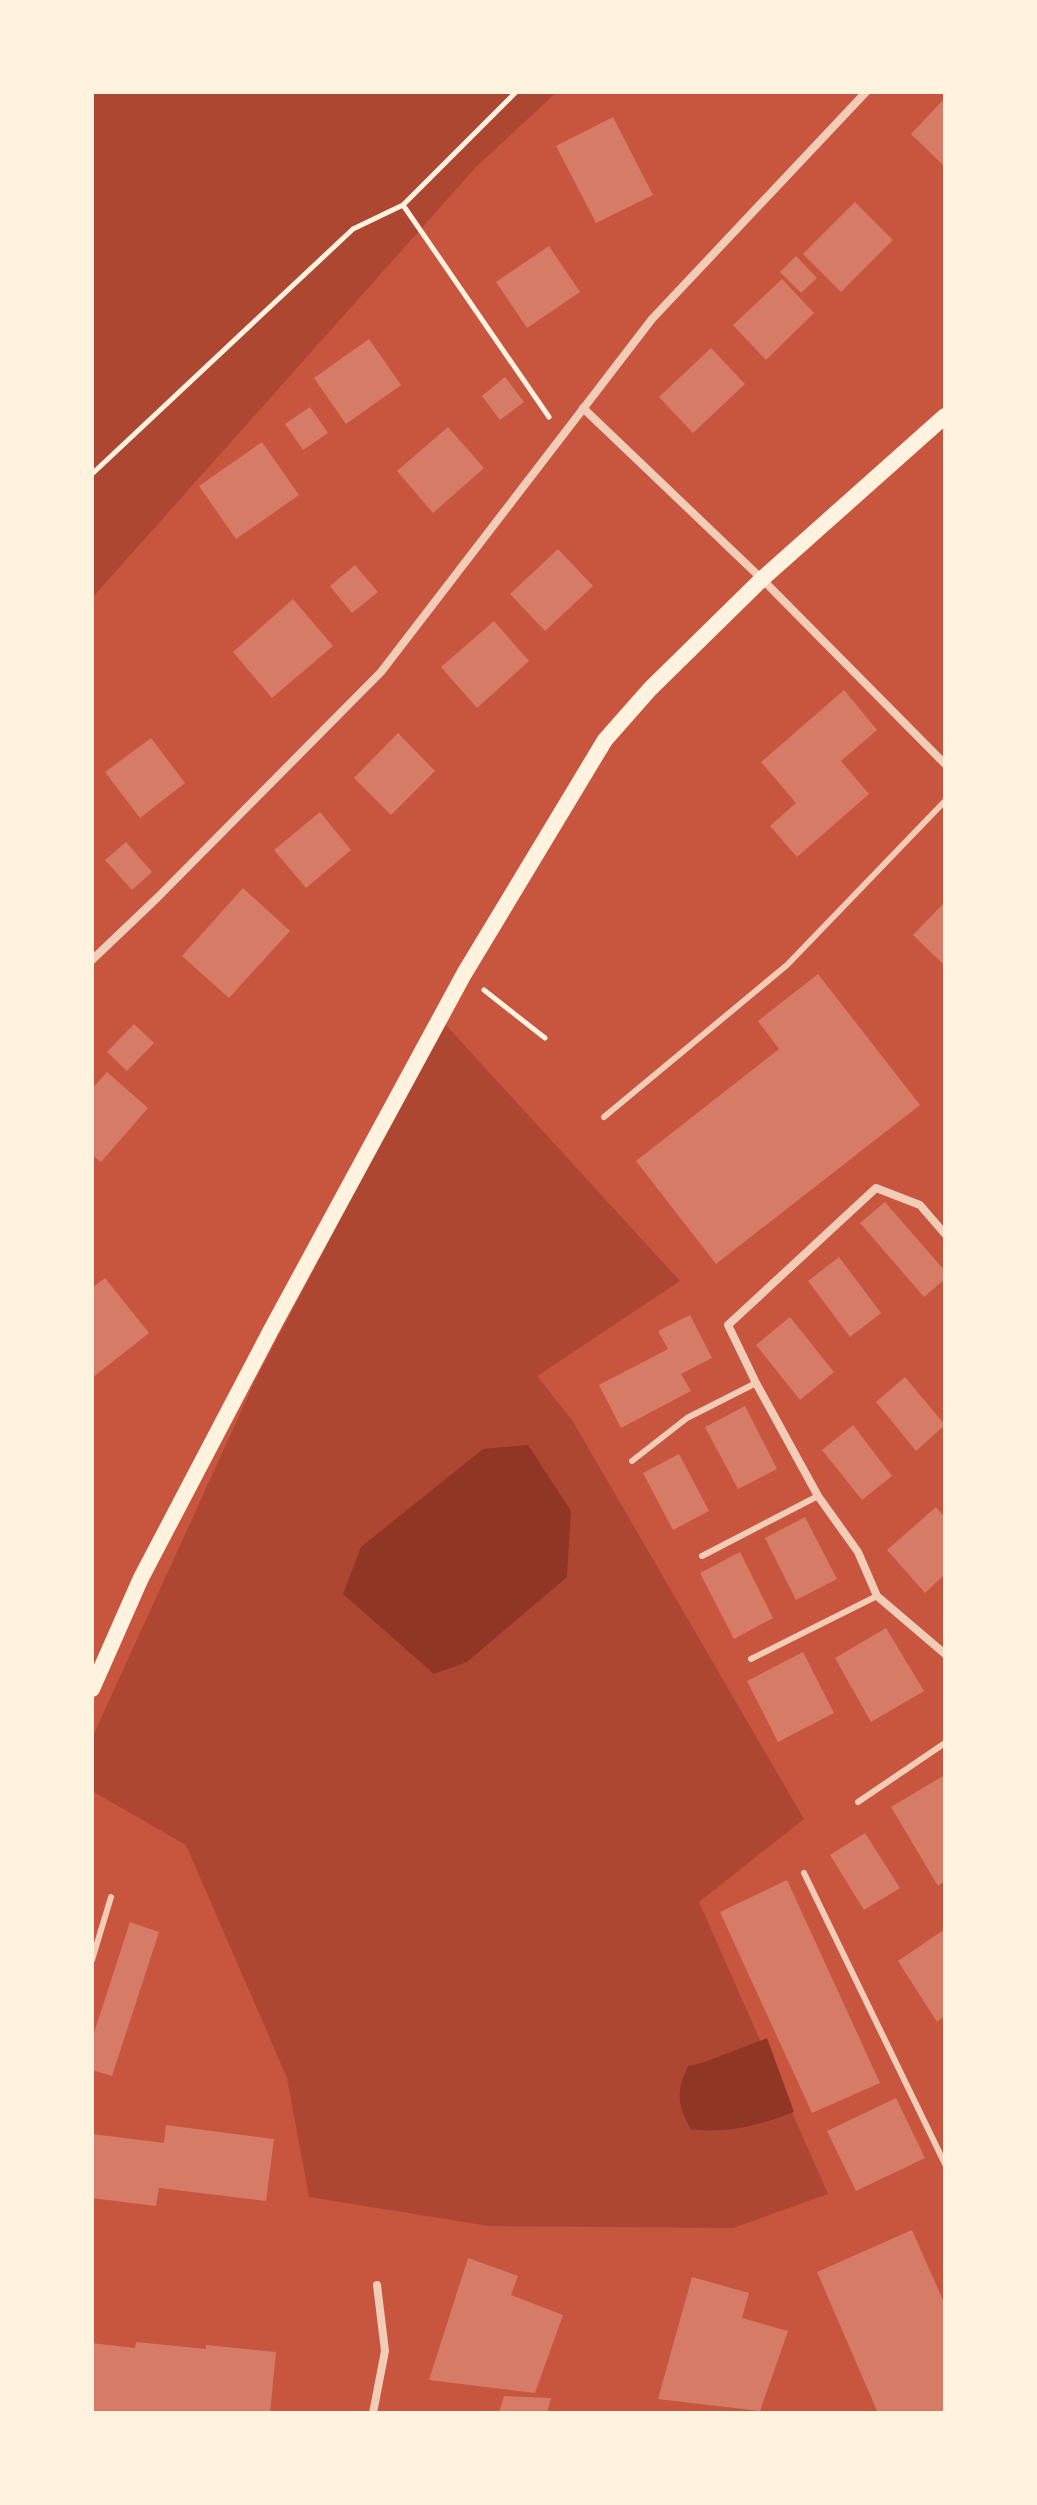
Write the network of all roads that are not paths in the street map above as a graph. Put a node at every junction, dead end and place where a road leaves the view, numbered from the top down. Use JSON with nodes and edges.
{"nodes":[{"id":1,"x":866,"y":92,"type":"edge"},
{"id":2,"x":583,"y":408,"type":"junction"},
{"id":3,"x":945,"y":416,"type":"edge"},
{"id":4,"x":762,"y":579,"type":"junction"},
{"id":5,"x":945,"y":764,"type":"edge"},
{"id":6,"x":945,"y":801,"type":"edge"},
{"id":7,"x":92,"y":960,"type":"edge"},
{"id":8,"x":604,"y":1117,"type":"dead end"},
{"id":9,"x":945,"y":1234,"type":"edge"},
{"id":10,"x":756,"y":1383,"type":"junction"},
{"id":11,"x":632,"y":1461,"type":"dead end"},
{"id":12,"x":818,"y":1496,"type":"junction"},
{"id":13,"x":702,"y":1556,"type":"dead end"},
{"id":14,"x":877,"y":1596,"type":"junction"},
{"id":15,"x":945,"y":1654,"type":"edge"},
{"id":16,"x":751,"y":1659,"type":"dead end"},
{"id":17,"x":92,"y":1689,"type":"edge"},
{"id":18,"x":945,"y":1743,"type":"edge"},
{"id":19,"x":858,"y":1802,"type":"dead end"},
{"id":20,"x":804,"y":1873,"type":"dead end"},
{"id":21,"x":111,"y":1897,"type":"dead end"},
{"id":22,"x":92,"y":1960,"type":"edge"},
{"id":23,"x":945,"y":2164,"type":"edge"},
{"id":24,"x":377,"y":2285,"type":"dead end"},
{"id":25,"x":373,"y":2413,"type":"edge"}],
"edges":[{"from":1,"to":2,"type":"street"},
{"from":2,"to":4,"type":"street"},
{"from":2,"to":7,"type":"street"},
{"from":3,"to":4,"type":"main road"},
{"from":4,"to":5,"type":"street"},
{"from":4,"to":17,"type":"main road"},
{"from":6,"to":8,"type":"lane"},
{"from":9,"to":10,"type":"street"},
{"from":10,"to":11,"type":"lane"},
{"from":10,"to":12,"type":"street"},
{"from":12,"to":13,"type":"lane"},
{"from":12,"to":14,"type":"street"},
{"from":14,"to":15,"type":"street"},
{"from":14,"to":16,"type":"lane"},
{"from":18,"to":19,"type":"lane"},
{"from":20,"to":23,"type":"lane"},
{"from":21,"to":22,"type":"lane"},
{"from":24,"to":25,"type":"street"}]}
